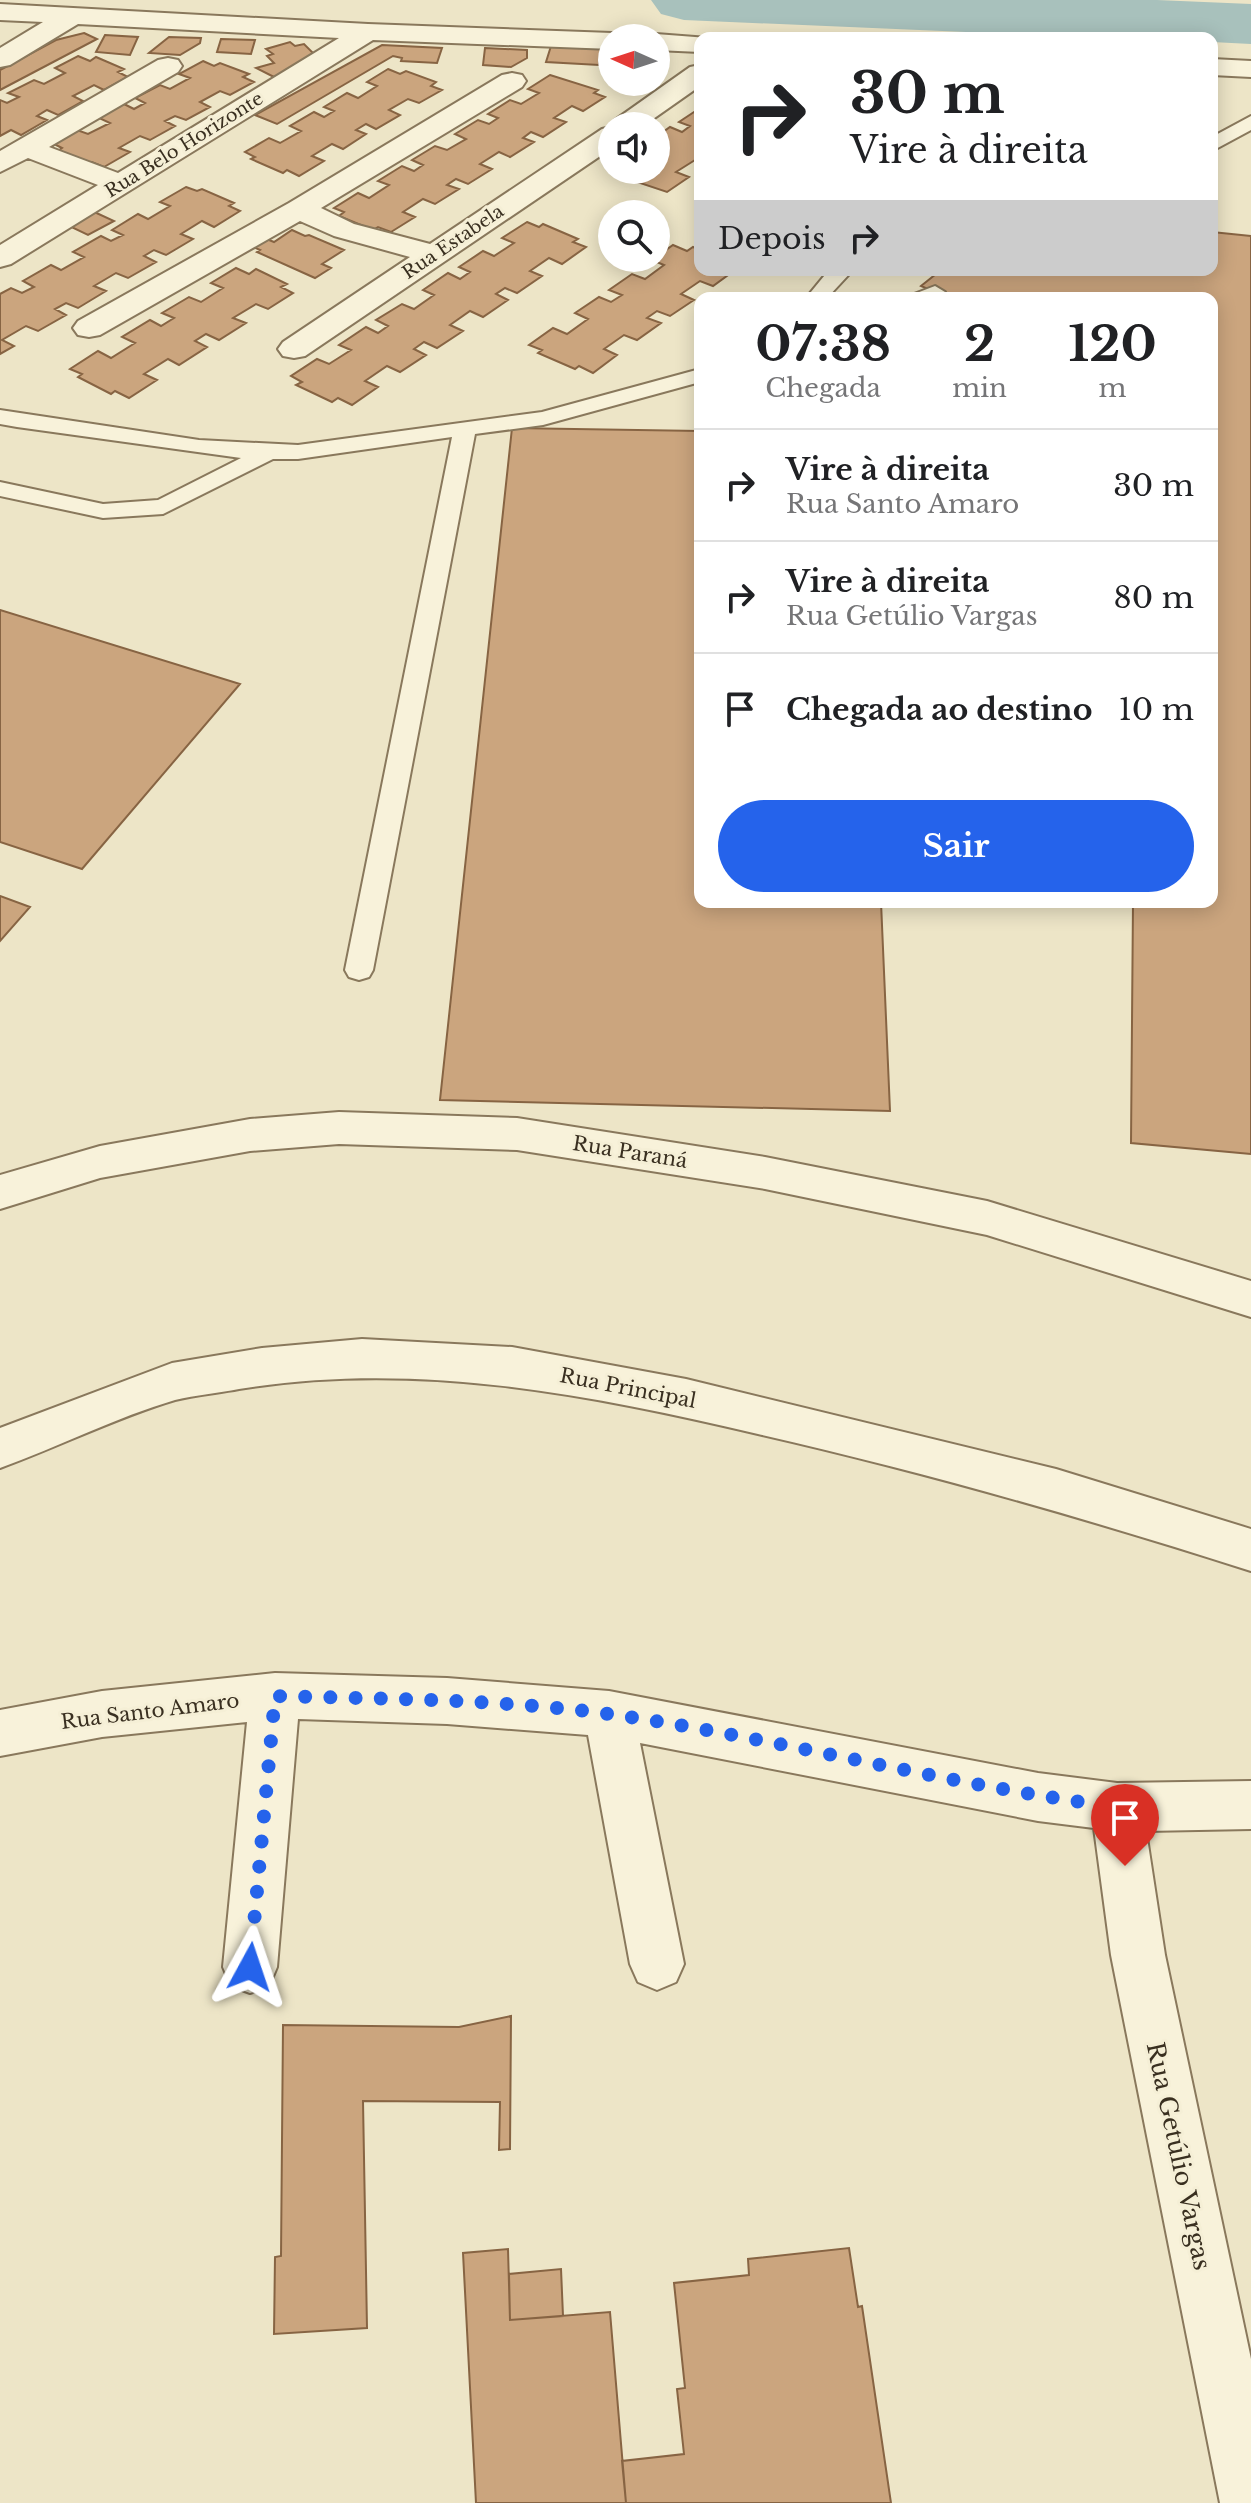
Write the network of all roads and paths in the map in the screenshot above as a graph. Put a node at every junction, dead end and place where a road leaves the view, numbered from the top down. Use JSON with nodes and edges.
{"nodes":[{"id":1,"x":0,"y":12,"type":"edge"},
{"id":2,"x":279,"y":13,"type":"edge"},
{"id":3,"x":73,"y":16,"type":"junction"},
{"id":4,"x":368,"y":32,"type":"junction"},
{"id":5,"x":598,"y":40,"type":"edge"},
{"id":6,"x":670,"y":43,"type":"edge"},
{"id":7,"x":694,"y":44,"type":"edge"},
{"id":8,"x":0,"y":59,"type":"edge"},
{"id":9,"x":168,"y":66,"type":"dead end"},
{"id":10,"x":1218,"y":67,"type":"edge"},
{"id":11,"x":1251,"y":69,"type":"edge"},
{"id":12,"x":694,"y":77,"type":"edge"},
{"id":13,"x":512,"y":81,"type":"dead end"},
{"id":14,"x":645,"y":112,"type":"edge"},
{"id":15,"x":1218,"y":121,"type":"edge"},
{"id":16,"x":1218,"y":142,"type":"edge"},
{"id":17,"x":598,"y":144,"type":"edge"},
{"id":18,"x":1218,"y":147,"type":"edge"},
{"id":19,"x":27,"y":148,"type":"junction"},
{"id":20,"x":1238,"y":150,"type":"dead end"},
{"id":21,"x":0,"y":163,"type":"edge"},
{"id":22,"x":121,"y":184,"type":"junction"},
{"id":23,"x":299,"y":209,"type":"junction"},
{"id":24,"x":433,"y":254,"type":"junction"},
{"id":25,"x":0,"y":258,"type":"edge"},
{"id":26,"x":834,"y":276,"type":"edge"},
{"id":27,"x":821,"y":292,"type":"edge"},
{"id":28,"x":89,"y":328,"type":"dead end"},
{"id":29,"x":294,"y":349,"type":"dead end"},
{"id":30,"x":694,"y":377,"type":"edge"},
{"id":31,"x":0,"y":417,"type":"edge"},
{"id":32,"x":465,"y":430,"type":"junction"},
{"id":33,"x":266,"y":454,"type":"junction"},
{"id":34,"x":0,"y":489,"type":"edge"},
{"id":35,"x":359,"y":970,"type":"dead end"},
{"id":36,"x":0,"y":1192,"type":"edge"},
{"id":37,"x":1251,"y":1299,"type":"edge"},
{"id":38,"x":0,"y":1448,"type":"edge"},
{"id":39,"x":1251,"y":1550,"type":"edge"},
{"id":40,"x":275,"y":1696,"type":"junction"},
{"id":41,"x":609,"y":1714,"type":"junction"},
{"id":42,"x":0,"y":1733,"type":"edge"},
{"id":43,"x":1251,"y":1805,"type":"edge"},
{"id":44,"x":1117,"y":1807,"type":"junction"},
{"id":45,"x":657,"y":1964,"type":"dead end"},
{"id":46,"x":250,"y":1967,"type":"dead end"},
{"id":47,"x":1251,"y":2503,"type":"edge"}],
"edges":[{"from":1,"to":3,"type":"street"},
{"from":2,"to":3,"type":"street"},
{"from":2,"to":4,"type":"street"},
{"from":3,"to":8,"type":"street"},
{"from":4,"to":5,"type":"street"},
{"from":4,"to":22,"type":"street","name":"Rua Belo Horizonte"},
{"from":6,"to":7,"type":"street"},
{"from":9,"to":19,"type":"street"},
{"from":10,"to":11,"type":"street"},
{"from":12,"to":14,"type":"street"},
{"from":13,"to":23,"type":"street"},
{"from":15,"to":16,"type":"lane"},
{"from":17,"to":24,"type":"street","name":"Rua Estabela"},
{"from":18,"to":20,"type":"lane"},
{"from":19,"to":21,"type":"street"},
{"from":19,"to":22,"type":"street"},
{"from":22,"to":25,"type":"street","name":"Rua Belo Horizonte"},
{"from":23,"to":24,"type":"street"},
{"from":23,"to":28,"type":"street"},
{"from":24,"to":29,"type":"street","name":"Rua Estabela"},
{"from":26,"to":27,"type":"lane"},
{"from":30,"to":32,"type":"lane"},
{"from":31,"to":33,"type":"lane"},
{"from":32,"to":33,"type":"lane"},
{"from":32,"to":35,"type":"lane"},
{"from":33,"to":34,"type":"lane"},
{"from":36,"to":37,"type":"street","name":"Rua Paraná"},
{"from":38,"to":39,"type":"street","name":"Rua Principal"},
{"from":40,"to":41,"type":"street","name":"Rua Santo Amaro"},
{"from":40,"to":42,"type":"street","name":"Rua Santo Amaro"},
{"from":40,"to":46,"type":"street"},
{"from":41,"to":44,"type":"street","name":"Rua Santo Amaro"},
{"from":41,"to":45,"type":"street"},
{"from":43,"to":44,"type":"street","name":"Rua Santo Amaro"},
{"from":44,"to":47,"type":"street","name":"Rua Getúlio Vargas"}]}
